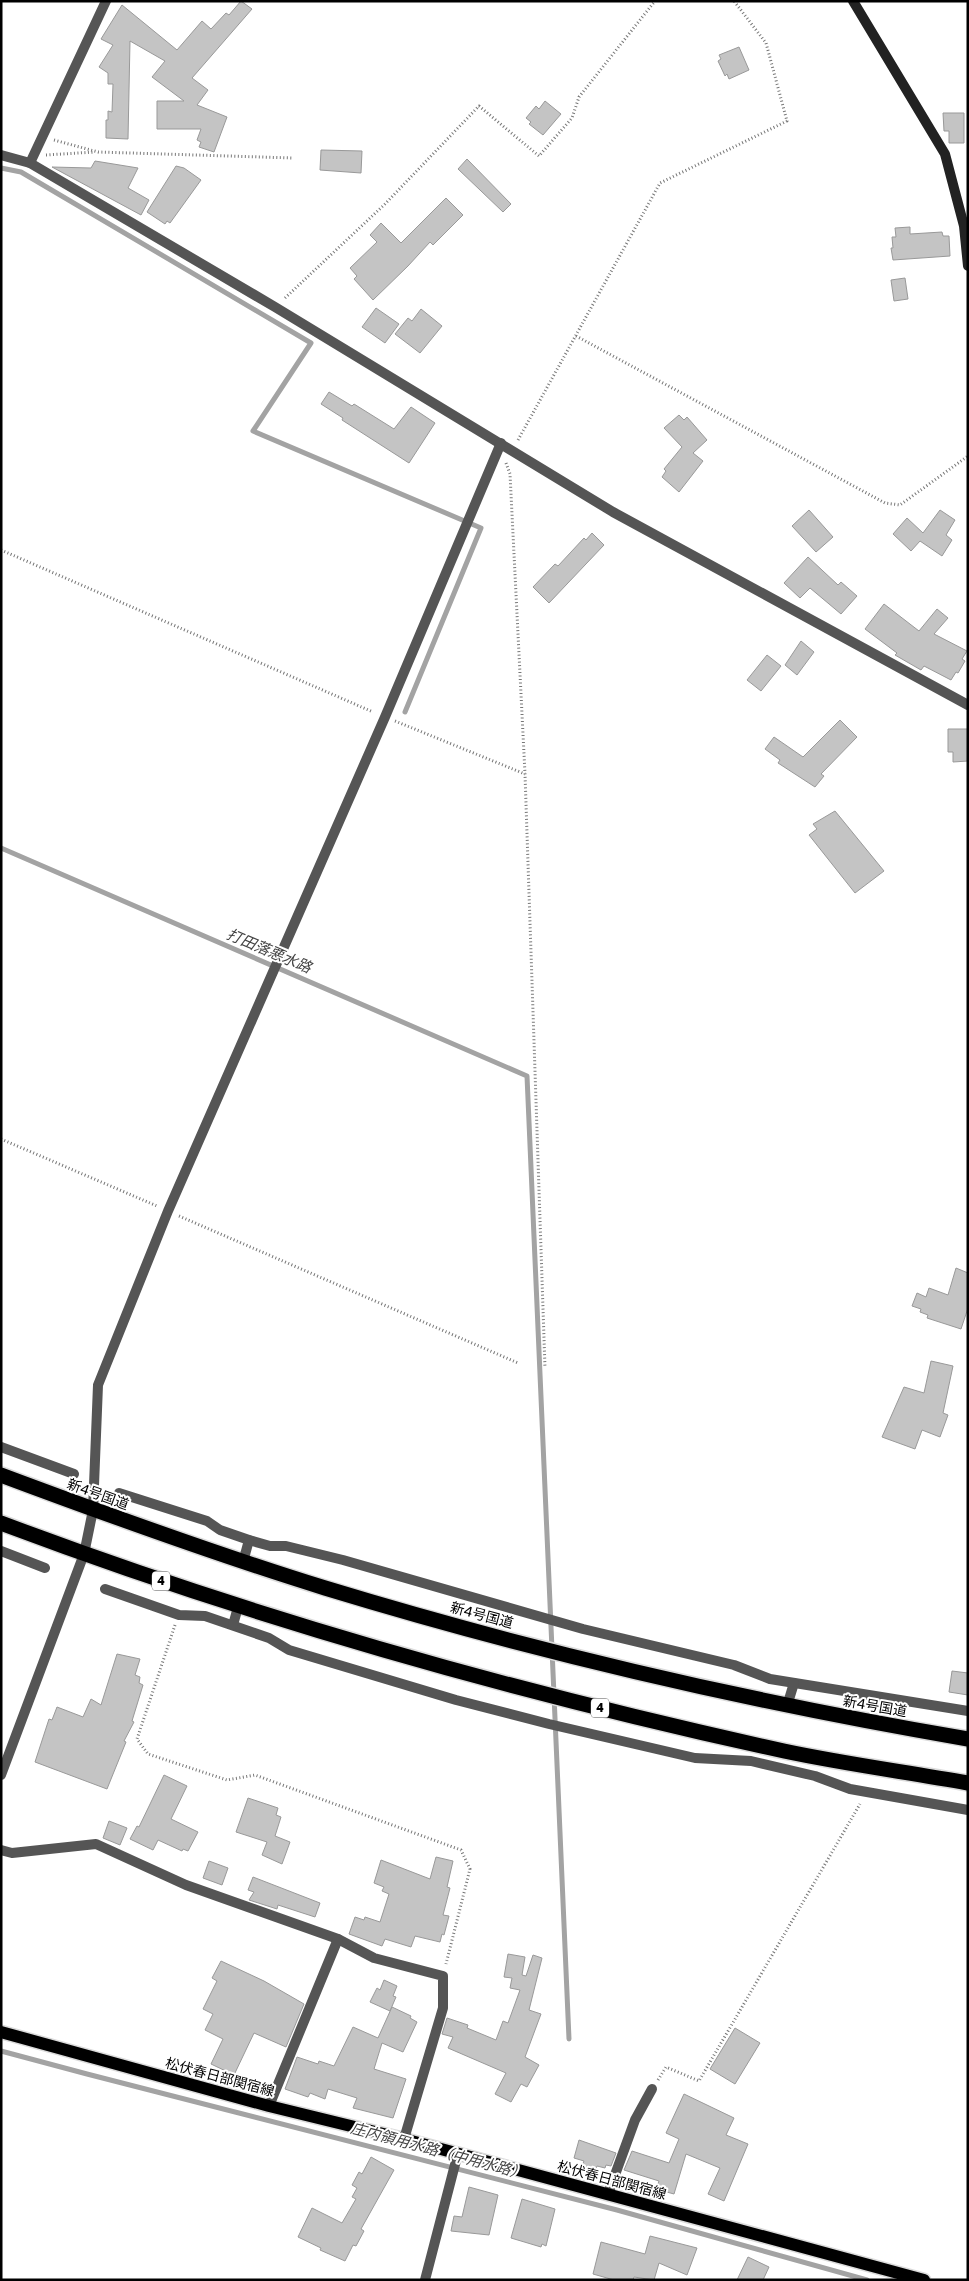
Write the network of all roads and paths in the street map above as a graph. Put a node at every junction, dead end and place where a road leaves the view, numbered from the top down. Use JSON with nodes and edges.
{"nodes":[{"id":1,"x":106,"y":1,"type":"edge"},
{"id":2,"x":655,"y":1,"type":"edge"},
{"id":3,"x":734,"y":1,"type":"edge"},
{"id":4,"x":853,"y":1,"type":"edge"},
{"id":5,"x":43,"y":137,"type":"junction"},
{"id":6,"x":98,"y":152,"type":"junction"},
{"id":7,"x":1,"y":155,"type":"edge"},
{"id":8,"x":292,"y":158,"type":"dead end"},
{"id":9,"x":32,"y":160,"type":"junction"},
{"id":10,"x":966,"y":226,"type":"edge"},
{"id":11,"x":968,"y":266,"type":"edge"},
{"id":12,"x":275,"y":307,"type":"junction"},
{"id":13,"x":576,"y":336,"type":"junction"},
{"id":14,"x":501,"y":443,"type":"junction"},
{"id":15,"x":512,"y":450,"type":"junction"},
{"id":16,"x":968,"y":456,"type":"edge"},
{"id":17,"x":1,"y":550,"type":"edge"},
{"id":18,"x":968,"y":705,"type":"edge"},
{"id":19,"x":386,"y":717,"type":"junction"},
{"id":20,"x":524,"y":774,"type":"junction"},
{"id":21,"x":1,"y":1138,"type":"edge"},
{"id":22,"x":168,"y":1211,"type":"junction"},
{"id":23,"x":518,"y":1363,"type":"dead end"},
{"id":24,"x":545,"y":1368,"type":"dead end"},
{"id":25,"x":1,"y":1447,"type":"edge"},
{"id":26,"x":74,"y":1474,"type":"dead end"},
{"id":27,"x":1,"y":1475,"type":"edge"},
{"id":28,"x":119,"y":1493,"type":"dead end"},
{"id":29,"x":93,"y":1510,"type":"junction"},
{"id":30,"x":1,"y":1523,"type":"edge"},
{"id":31,"x":249,"y":1540,"type":"junction"},
{"id":32,"x":1,"y":1551,"type":"edge"},
{"id":33,"x":84,"y":1554,"type":"junction"},
{"id":34,"x":243,"y":1562,"type":"junction"},
{"id":35,"x":45,"y":1568,"type":"dead end"},
{"id":36,"x":105,"y":1589,"type":"dead end"},
{"id":37,"x":238,"y":1607,"type":"junction"},
{"id":38,"x":178,"y":1615,"type":"junction"},
{"id":39,"x":233,"y":1625,"type":"junction"},
{"id":40,"x":794,"y":1683,"type":"junction"},
{"id":41,"x":787,"y":1706,"type":"junction"},
{"id":42,"x":968,"y":1712,"type":"edge"},
{"id":43,"x":968,"y":1739,"type":"edge"},
{"id":44,"x":786,"y":1751,"type":"junction"},
{"id":45,"x":782,"y":1768,"type":"junction"},
{"id":46,"x":1,"y":1775,"type":"edge"},
{"id":47,"x":968,"y":1783,"type":"edge"},
{"id":48,"x":866,"y":1792,"type":"junction"},
{"id":49,"x":968,"y":1810,"type":"edge"},
{"id":50,"x":1,"y":1850,"type":"edge"},
{"id":51,"x":338,"y":1939,"type":"junction"},
{"id":52,"x":442,"y":1976,"type":"junction"},
{"id":53,"x":1,"y":2032,"type":"edge"},
{"id":54,"x":652,"y":2089,"type":"joint"},
{"id":55,"x":269,"y":2106,"type":"junction"},
{"id":56,"x":404,"y":2139,"type":"junction"},
{"id":57,"x":458,"y":2153,"type":"junction"},
{"id":58,"x":608,"y":2194,"type":"junction"},
{"id":59,"x":425,"y":2280,"type":"edge"},
{"id":60,"x":924,"y":2280,"type":"edge"}],
"edges":[{"from":1,"to":5,"type":"street"},
{"from":2,"to":12,"type":"path"},
{"from":3,"to":13,"type":"path"},
{"from":4,"to":10,"type":"street"},
{"from":5,"to":6,"type":"path"},
{"from":5,"to":9,"type":"street"},
{"from":6,"to":8,"type":"path"},
{"from":6,"to":9,"type":"path"},
{"from":7,"to":9,"type":"street"},
{"from":9,"to":12,"type":"street"},
{"from":10,"to":11,"type":"street"},
{"from":12,"to":14,"type":"street"},
{"from":13,"to":15,"type":"path"},
{"from":13,"to":16,"type":"path"},
{"from":14,"to":15,"type":"street"},
{"from":14,"to":19,"type":"street"},
{"from":14,"to":20,"type":"path"},
{"from":15,"to":18,"type":"street"},
{"from":17,"to":19,"type":"path"},
{"from":19,"to":20,"type":"path"},
{"from":19,"to":22,"type":"street"},
{"from":20,"to":24,"type":"path"},
{"from":21,"to":22,"type":"path"},
{"from":22,"to":23,"type":"path"},
{"from":22,"to":29,"type":"street"},
{"from":25,"to":26,"type":"street"},
{"from":27,"to":29,"type":"highway","name":"新4号国道"},
{"from":28,"to":31,"type":"street"},
{"from":29,"to":33,"type":"street"},
{"from":29,"to":34,"type":"highway","name":"新4号国道"},
{"from":30,"to":33,"type":"highway","number":"4"},
{"from":31,"to":34,"type":"street"},
{"from":31,"to":40,"type":"street"},
{"from":32,"to":35,"type":"street"},
{"from":33,"to":37,"type":"highway","number":"4"},
{"from":33,"to":46,"type":"street"},
{"from":34,"to":41,"type":"highway","name":"新4号国道"},
{"from":36,"to":38,"type":"street"},
{"from":37,"to":39,"type":"street"},
{"from":37,"to":44,"type":"highway","number":"4"},
{"from":38,"to":39,"type":"street"},
{"from":38,"to":52,"type":"path"},
{"from":39,"to":45,"type":"street"},
{"from":40,"to":41,"type":"street"},
{"from":40,"to":42,"type":"street"},
{"from":41,"to":43,"type":"highway","name":"新4号国道"},
{"from":44,"to":45,"type":"street"},
{"from":44,"to":47,"type":"highway","number":"4"},
{"from":45,"to":48,"type":"street"},
{"from":48,"to":49,"type":"street"},
{"from":48,"to":54,"type":"path"},
{"from":50,"to":51,"type":"street"},
{"from":51,"to":52,"type":"street"},
{"from":51,"to":55,"type":"street"},
{"from":52,"to":56,"type":"street"},
{"from":53,"to":55,"type":"main road","name":"松伏春日部関宿線"},
{"from":54,"to":58,"type":"street"},
{"from":55,"to":56,"type":"main road","name":"松伏春日部関宿線"},
{"from":56,"to":57,"type":"main road","name":"松伏春日部関宿線"},
{"from":57,"to":58,"type":"main road","name":"松伏春日部関宿線"},
{"from":57,"to":59,"type":"street"},
{"from":58,"to":60,"type":"main road","name":"松伏春日部関宿線"}]}
